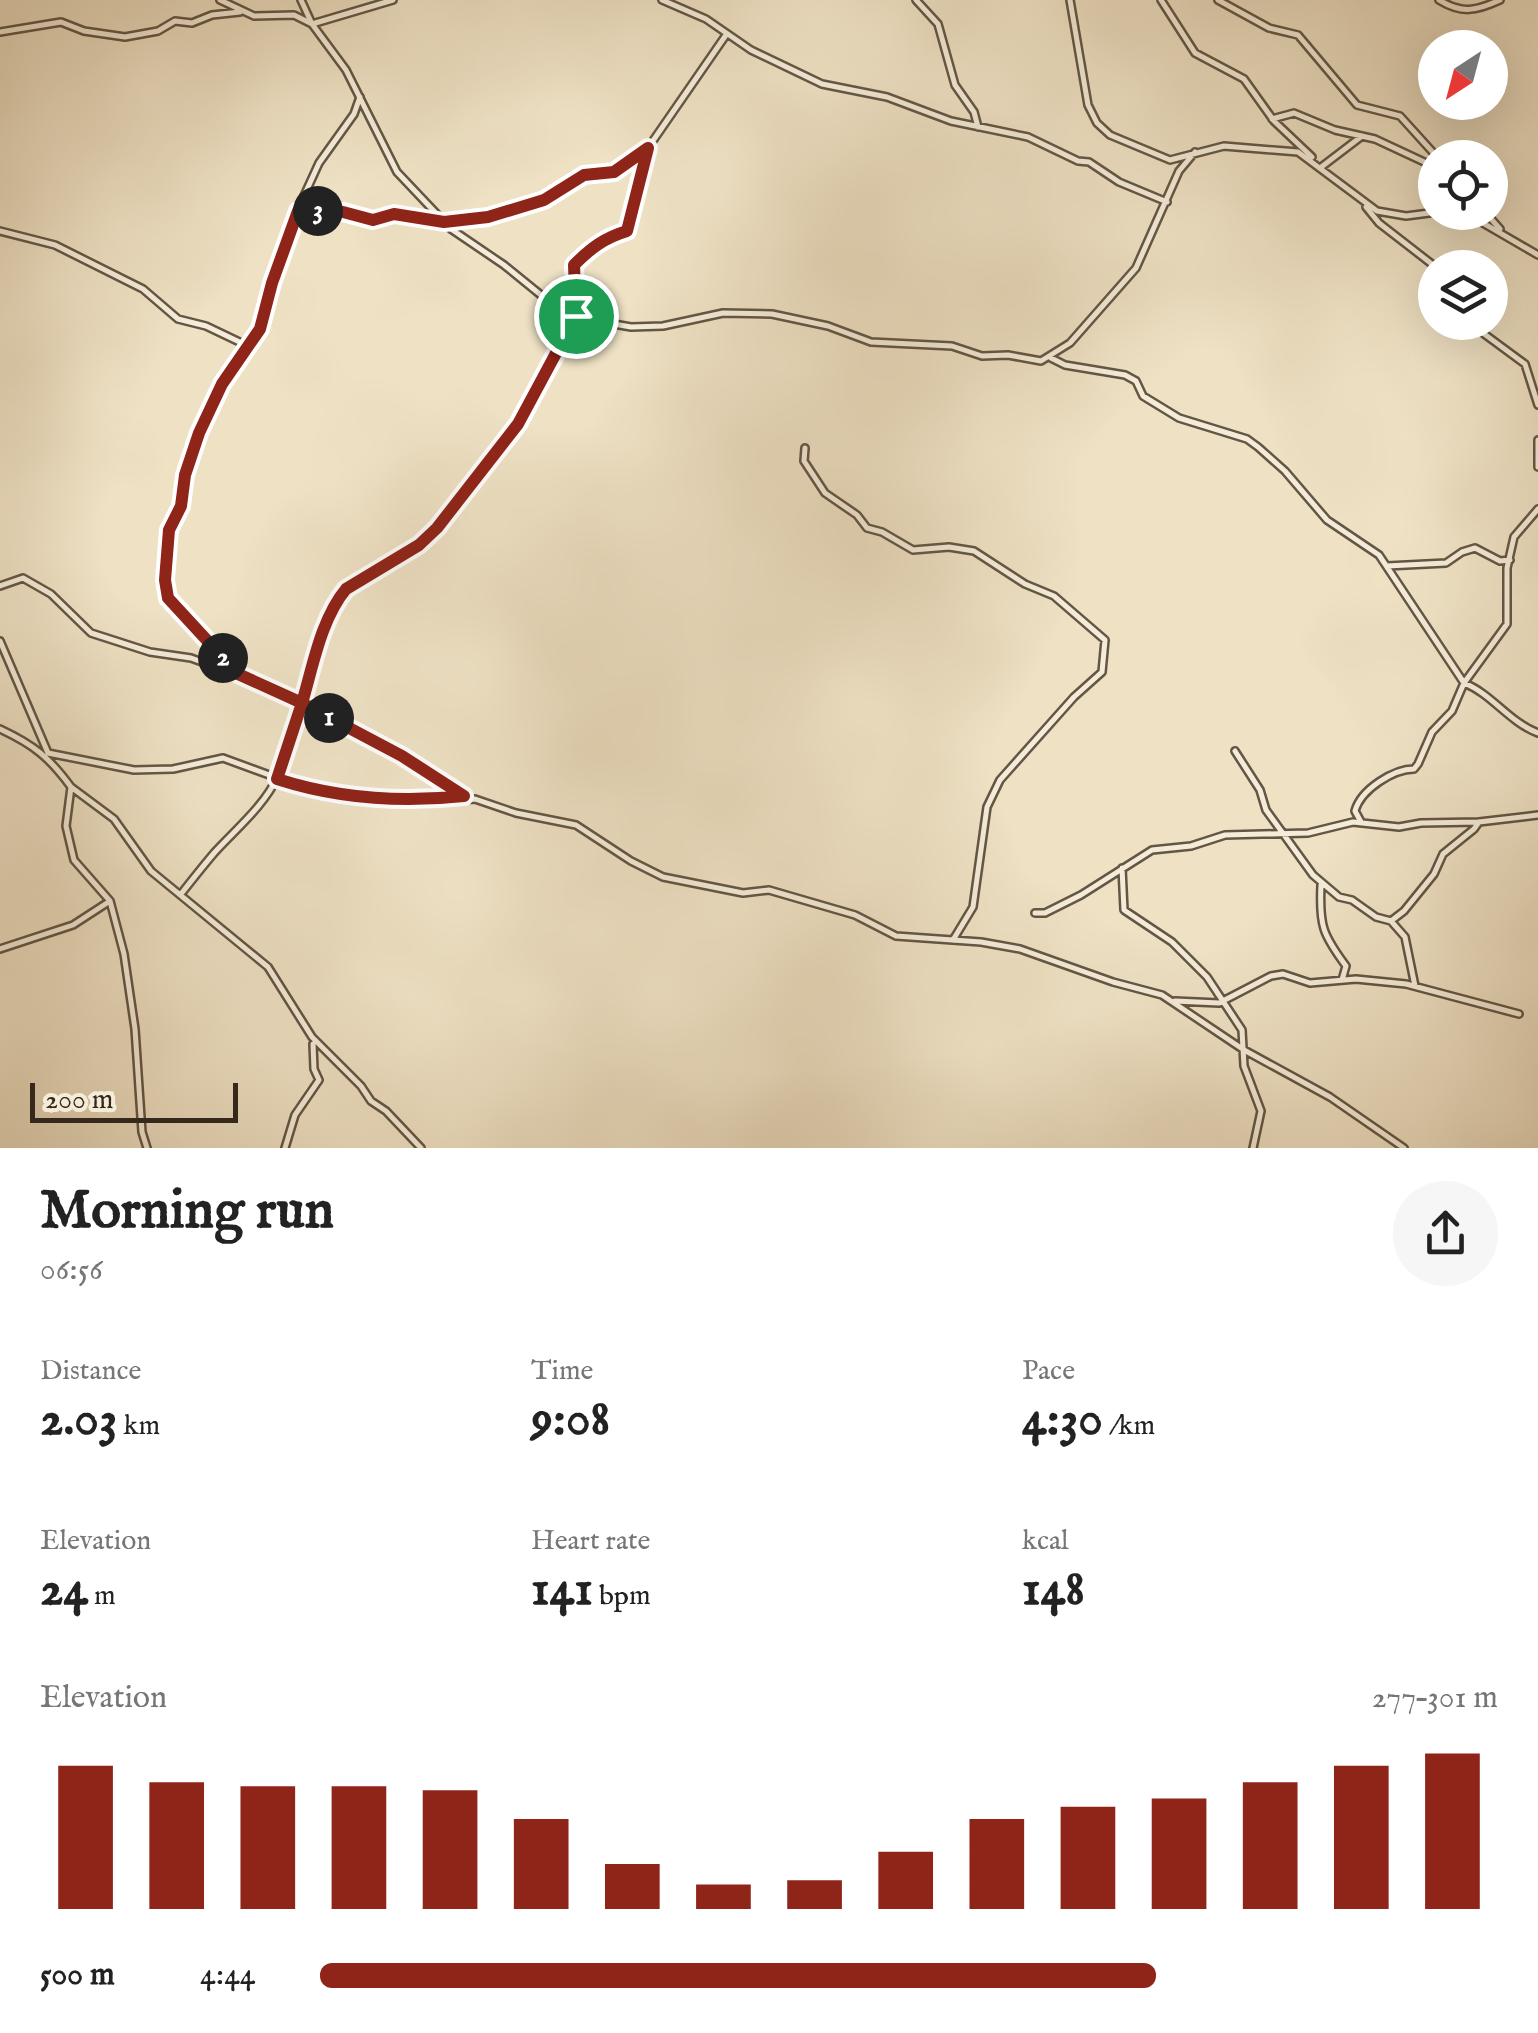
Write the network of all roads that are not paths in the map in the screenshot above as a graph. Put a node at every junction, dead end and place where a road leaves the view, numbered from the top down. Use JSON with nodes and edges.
{"nodes":[{"id":1,"x":220,"y":0,"type":"edge"},
{"id":2,"x":301,"y":0,"type":"edge"},
{"id":3,"x":393,"y":0,"type":"edge"},
{"id":4,"x":662,"y":0,"type":"edge"},
{"id":5,"x":916,"y":0,"type":"edge"},
{"id":6,"x":1070,"y":0,"type":"edge"},
{"id":7,"x":1160,"y":0,"type":"edge"},
{"id":8,"x":1218,"y":0,"type":"edge"},
{"id":9,"x":1439,"y":0,"type":"edge"},
{"id":10,"x":1500,"y":0,"type":"edge"},
{"id":11,"x":243,"y":12,"type":"junction"},
{"id":12,"x":312,"y":24,"type":"junction"},
{"id":13,"x":0,"y":32,"type":"edge"},
{"id":14,"x":726,"y":35,"type":"junction"},
{"id":15,"x":360,"y":98,"type":"junction"},
{"id":16,"x":1272,"y":119,"type":"junction"},
{"id":17,"x":978,"y":127,"type":"junction"},
{"id":18,"x":1362,"y":136,"type":"junction"},
{"id":19,"x":1422,"y":140,"type":"edge"},
{"id":20,"x":648,"y":148,"type":"junction"},
{"id":21,"x":1195,"y":152,"type":"junction"},
{"id":22,"x":1418,"y":159,"type":"edge"},
{"id":23,"x":1318,"y":165,"type":"junction"},
{"id":24,"x":1167,"y":202,"type":"junction"},
{"id":25,"x":1364,"y":204,"type":"junction"},
{"id":26,"x":298,"y":211,"type":"junction"},
{"id":27,"x":1418,"y":214,"type":"edge"},
{"id":28,"x":444,"y":222,"type":"junction"},
{"id":29,"x":1496,"y":230,"type":"edge"},
{"id":30,"x":1501,"y":230,"type":"edge"},
{"id":31,"x":0,"y":231,"type":"edge"},
{"id":32,"x":1506,"y":236,"type":"junction"},
{"id":33,"x":1418,"y":254,"type":"edge"},
{"id":34,"x":1538,"y":255,"type":"edge"},
{"id":35,"x":576,"y":316,"type":"junction"},
{"id":36,"x":1492,"y":340,"type":"edge"},
{"id":37,"x":250,"y":346,"type":"junction"},
{"id":38,"x":1051,"y":358,"type":"junction"},
{"id":39,"x":1538,"y":405,"type":"edge"},
{"id":40,"x":1538,"y":440,"type":"edge"},
{"id":41,"x":805,"y":448,"type":"dead end"},
{"id":42,"x":1538,"y":468,"type":"edge"},
{"id":43,"x":1538,"y":509,"type":"edge"},
{"id":44,"x":1510,"y":560,"type":"junction"},
{"id":45,"x":1386,"y":566,"type":"junction"},
{"id":46,"x":0,"y":586,"type":"edge"},
{"id":47,"x":0,"y":641,"type":"edge"},
{"id":48,"x":238,"y":674,"type":"junction"},
{"id":49,"x":1464,"y":683,"type":"junction"},
{"id":50,"x":302,"y":703,"type":"junction"},
{"id":51,"x":0,"y":729,"type":"edge"},
{"id":52,"x":1538,"y":733,"type":"edge"},
{"id":53,"x":1236,"y":751,"type":"dead end"},
{"id":54,"x":49,"y":756,"type":"junction"},
{"id":55,"x":277,"y":779,"type":"junction"},
{"id":56,"x":71,"y":787,"type":"junction"},
{"id":57,"x":464,"y":796,"type":"junction"},
{"id":58,"x":1538,"y":814,"type":"edge"},
{"id":59,"x":1361,"y":822,"type":"junction"},
{"id":60,"x":1479,"y":822,"type":"junction"},
{"id":61,"x":1283,"y":834,"type":"junction"},
{"id":62,"x":1122,"y":868,"type":"junction"},
{"id":63,"x":1322,"y":883,"type":"junction"},
{"id":64,"x":181,"y":894,"type":"junction"},
{"id":65,"x":110,"y":901,"type":"junction"},
{"id":66,"x":1035,"y":913,"type":"dead end"},
{"id":67,"x":1391,"y":920,"type":"junction"},
{"id":68,"x":952,"y":940,"type":"junction"},
{"id":69,"x":0,"y":949,"type":"edge"},
{"id":70,"x":1342,"y":980,"type":"junction"},
{"id":71,"x":1415,"y":986,"type":"junction"},
{"id":72,"x":1171,"y":1000,"type":"junction"},
{"id":73,"x":1223,"y":1001,"type":"junction"},
{"id":74,"x":1519,"y":1014,"type":"dead end"},
{"id":75,"x":312,"y":1044,"type":"dead end"},
{"id":76,"x":1244,"y":1050,"type":"junction"},
{"id":77,"x":147,"y":1148,"type":"edge"},
{"id":78,"x":285,"y":1148,"type":"edge"},
{"id":79,"x":421,"y":1148,"type":"edge"},
{"id":80,"x":1253,"y":1148,"type":"edge"},
{"id":81,"x":1404,"y":1148,"type":"edge"}],
"edges":[{"from":1,"to":11,"type":"street"},
{"from":2,"to":12,"type":"street"},
{"from":3,"to":12,"type":"street"},
{"from":4,"to":14,"type":"street"},
{"from":5,"to":17,"type":"street"},
{"from":6,"to":21,"type":"street"},
{"from":7,"to":16,"type":"street"},
{"from":8,"to":19,"type":"street"},
{"from":9,"to":10,"type":"street"},
{"from":11,"to":12,"type":"street"},
{"from":11,"to":13,"type":"street"},
{"from":12,"to":15,"type":"street"},
{"from":14,"to":17,"type":"street"},
{"from":14,"to":20,"type":"street"},
{"from":15,"to":26,"type":"street"},
{"from":15,"to":28,"type":"street"},
{"from":16,"to":18,"type":"street"},
{"from":16,"to":23,"type":"street"},
{"from":17,"to":24,"type":"street"},
{"from":18,"to":22,"type":"street"},
{"from":18,"to":23,"type":"street"},
{"from":20,"to":28,"type":"street"},
{"from":20,"to":35,"type":"street"},
{"from":21,"to":23,"type":"street"},
{"from":21,"to":24,"type":"street"},
{"from":23,"to":25,"type":"street"},
{"from":24,"to":38,"type":"street"},
{"from":25,"to":27,"type":"street"},
{"from":25,"to":33,"type":"street"},
{"from":26,"to":28,"type":"street"},
{"from":26,"to":37,"type":"street"},
{"from":28,"to":35,"type":"street"},
{"from":29,"to":32,"type":"street"},
{"from":30,"to":32,"type":"street"},
{"from":31,"to":37,"type":"street"},
{"from":32,"to":34,"type":"street"},
{"from":35,"to":38,"type":"street"},
{"from":35,"to":50,"type":"street"},
{"from":36,"to":39,"type":"street"},
{"from":37,"to":48,"type":"street"},
{"from":38,"to":45,"type":"street"},
{"from":40,"to":42,"type":"street"},
{"from":41,"to":68,"type":"street"},
{"from":43,"to":44,"type":"street"},
{"from":44,"to":45,"type":"street"},
{"from":44,"to":49,"type":"street"},
{"from":45,"to":49,"type":"street"},
{"from":46,"to":48,"type":"street"},
{"from":47,"to":54,"type":"street"},
{"from":48,"to":50,"type":"street"},
{"from":49,"to":52,"type":"street"},
{"from":49,"to":59,"type":"street"},
{"from":50,"to":55,"type":"street"},
{"from":50,"to":57,"type":"street"},
{"from":51,"to":54,"type":"street"},
{"from":53,"to":61,"type":"street"},
{"from":54,"to":55,"type":"street"},
{"from":54,"to":56,"type":"street"},
{"from":55,"to":57,"type":"street"},
{"from":55,"to":64,"type":"street"},
{"from":56,"to":64,"type":"street"},
{"from":56,"to":65,"type":"street"},
{"from":57,"to":68,"type":"street"},
{"from":58,"to":60,"type":"street"},
{"from":59,"to":60,"type":"street"},
{"from":59,"to":61,"type":"street"},
{"from":60,"to":67,"type":"street"},
{"from":61,"to":62,"type":"street"},
{"from":61,"to":63,"type":"street"},
{"from":62,"to":66,"type":"street"},
{"from":62,"to":73,"type":"street"},
{"from":63,"to":67,"type":"street"},
{"from":63,"to":70,"type":"street"},
{"from":64,"to":79,"type":"street"},
{"from":65,"to":69,"type":"street"},
{"from":65,"to":77,"type":"street"},
{"from":67,"to":71,"type":"street"},
{"from":68,"to":72,"type":"street"},
{"from":70,"to":71,"type":"street"},
{"from":70,"to":73,"type":"street"},
{"from":71,"to":74,"type":"street"},
{"from":72,"to":73,"type":"street"},
{"from":72,"to":76,"type":"street"},
{"from":73,"to":76,"type":"street"},
{"from":75,"to":78,"type":"street"},
{"from":76,"to":80,"type":"street"},
{"from":76,"to":81,"type":"street"}]}
